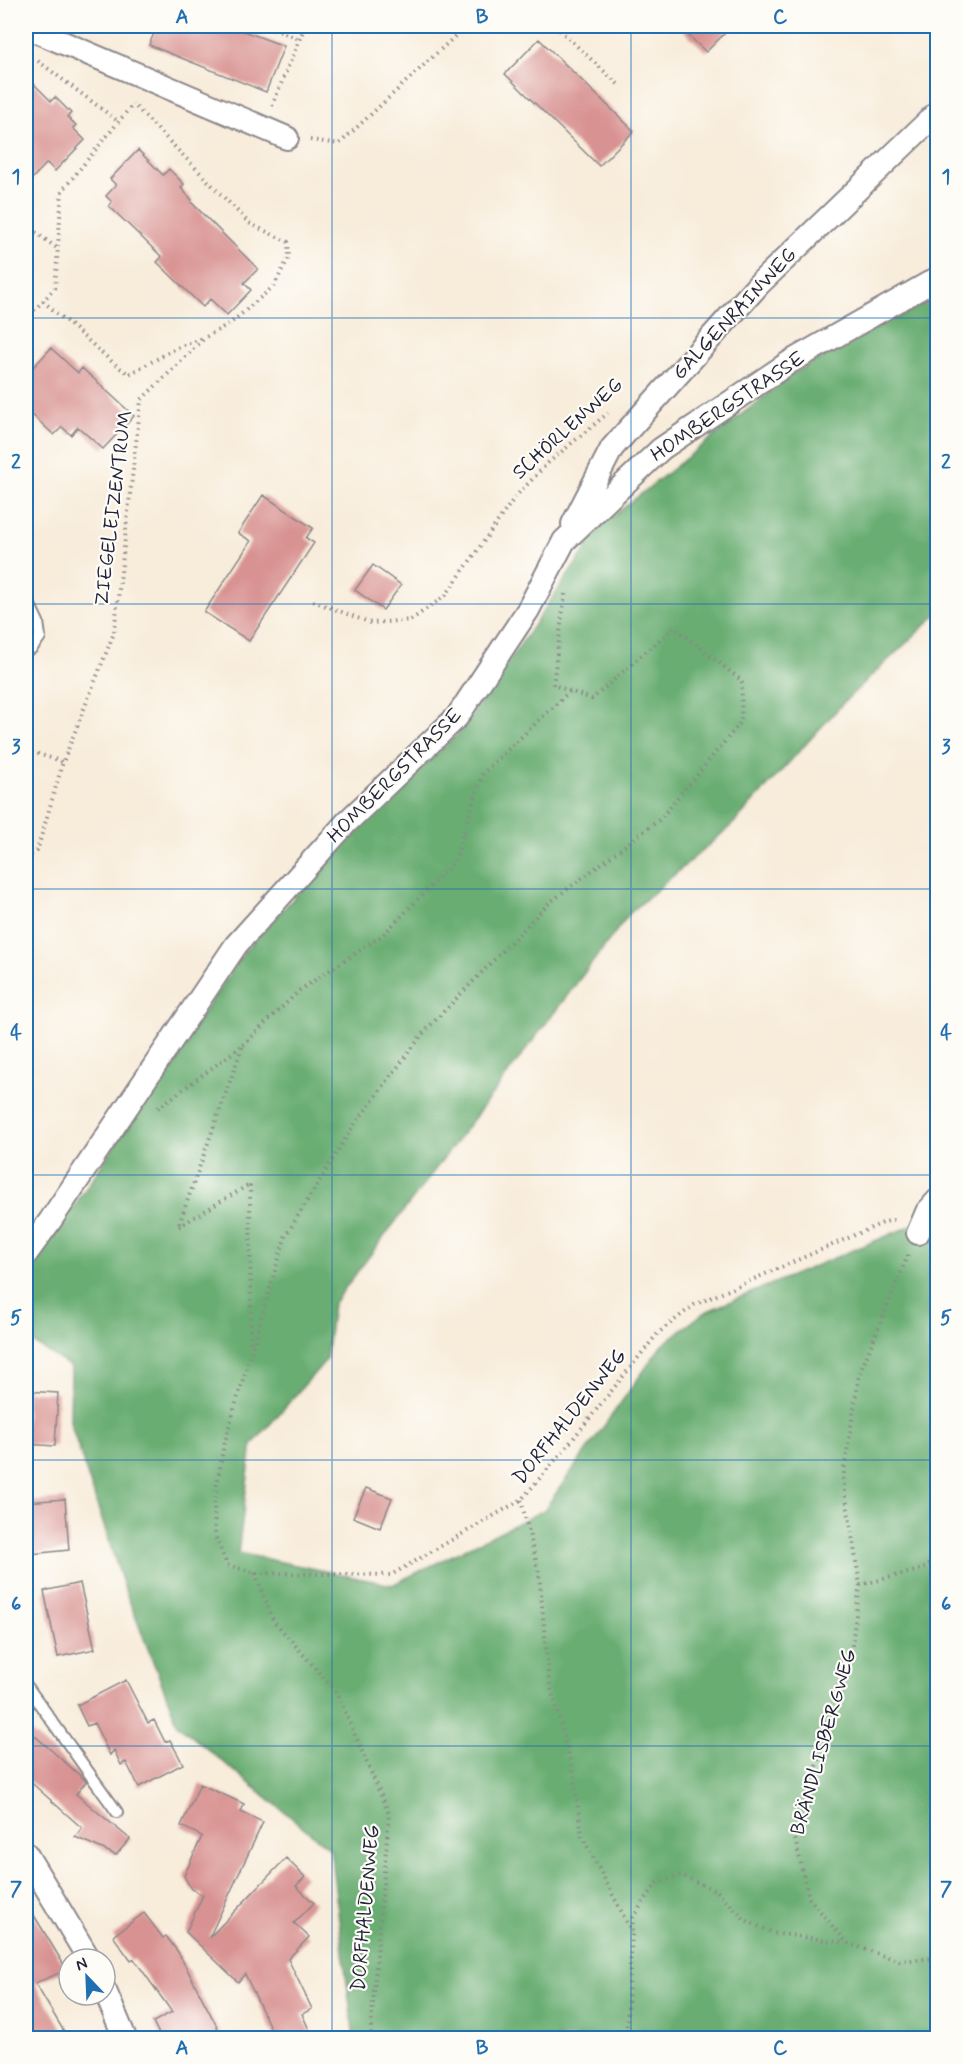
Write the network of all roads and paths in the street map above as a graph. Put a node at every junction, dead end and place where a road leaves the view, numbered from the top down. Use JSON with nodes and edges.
{"nodes":[{"id":1,"x":268,"y":26,"type":"edge"},
{"id":2,"x":305,"y":26,"type":"edge"},
{"id":3,"x":466,"y":26,"type":"edge"},
{"id":4,"x":555,"y":26,"type":"edge"},
{"id":5,"x":26,"y":27,"type":"edge"},
{"id":6,"x":299,"y":39,"type":"junction"},
{"id":7,"x":35,"y":59,"type":"dead end"},
{"id":8,"x":153,"y":81,"type":"junction"},
{"id":9,"x":619,"y":85,"type":"dead end"},
{"id":10,"x":133,"y":104,"type":"junction"},
{"id":11,"x":938,"y":112,"type":"edge"},
{"id":12,"x":119,"y":122,"type":"junction"},
{"id":13,"x":264,"y":126,"type":"junction"},
{"id":14,"x":287,"y":138,"type":"joint"},
{"id":15,"x":26,"y":225,"type":"edge"},
{"id":16,"x":58,"y":249,"type":"junction"},
{"id":17,"x":938,"y":278,"type":"edge"},
{"id":18,"x":43,"y":301,"type":"junction"},
{"id":19,"x":26,"y":319,"type":"edge"},
{"id":20,"x":206,"y":337,"type":"junction"},
{"id":21,"x":609,"y":412,"type":"dead end"},
{"id":22,"x":564,"y":541,"type":"junction"},
{"id":23,"x":565,"y":592,"type":"dead end"},
{"id":24,"x":26,"y":597,"type":"edge"},
{"id":25,"x":314,"y":601,"type":"dead end"},
{"id":26,"x":26,"y":651,"type":"edge"},
{"id":27,"x":570,"y":691,"type":"junction"},
{"id":28,"x":26,"y":750,"type":"edge"},
{"id":29,"x":63,"y":762,"type":"junction"},
{"id":30,"x":26,"y":858,"type":"edge"},
{"id":31,"x":243,"y":1045,"type":"junction"},
{"id":32,"x":117,"y":1122,"type":"junction"},
{"id":33,"x":927,"y":1215,"type":"edge"},
{"id":34,"x":26,"y":1254,"type":"edge"},
{"id":35,"x":251,"y":1353,"type":"junction"},
{"id":36,"x":521,"y":1500,"type":"junction"},
{"id":37,"x":938,"y":1558,"type":"edge"},
{"id":38,"x":255,"y":1573,"type":"junction"},
{"id":39,"x":860,"y":1585,"type":"junction"},
{"id":40,"x":26,"y":1685,"type":"edge"},
{"id":41,"x":117,"y":1812,"type":"dead end"},
{"id":42,"x":26,"y":1854,"type":"edge"},
{"id":43,"x":632,"y":1932,"type":"junction"},
{"id":44,"x":847,"y":1943,"type":"junction"},
{"id":45,"x":82,"y":1947,"type":"edge"},
{"id":46,"x":938,"y":1959,"type":"edge"},
{"id":47,"x":112,"y":2007,"type":"edge"},
{"id":48,"x":125,"y":2038,"type":"edge"},
{"id":49,"x":370,"y":2038,"type":"edge"},
{"id":50,"x":626,"y":2038,"type":"edge"}],
"edges":[{"from":1,"to":6,"type":"path"},
{"from":2,"to":6,"type":"path"},
{"from":3,"to":14,"type":"path"},
{"from":4,"to":9,"type":"path"},
{"from":5,"to":8,"type":"street"},
{"from":6,"to":13,"type":"path"},
{"from":7,"to":12,"type":"path"},
{"from":8,"to":10,"type":"path"},
{"from":8,"to":13,"type":"street"},
{"from":10,"to":12,"type":"path"},
{"from":10,"to":20,"type":"path","name":"ZIEGELEIZENTRUM"},
{"from":11,"to":22,"type":"street","name":"GALGENRAINWEG"},
{"from":12,"to":16,"type":"path"},
{"from":13,"to":14,"type":"street"},
{"from":15,"to":16,"type":"path"},
{"from":16,"to":18,"type":"path"},
{"from":17,"to":22,"type":"street","name":"HOMBERGSTRASSE"},
{"from":18,"to":19,"type":"path"},
{"from":18,"to":20,"type":"path"},
{"from":20,"to":29,"type":"path","name":"ZIEGELEIZENTRUM"},
{"from":21,"to":25,"type":"path","name":"SCHÖRLENWEG"},
{"from":22,"to":32,"type":"street","name":"HOMBERGSTRASSE"},
{"from":23,"to":27,"type":"path"},
{"from":24,"to":26,"type":"lane"},
{"from":27,"to":31,"type":"path"},
{"from":27,"to":35,"type":"path"},
{"from":28,"to":29,"type":"path"},
{"from":29,"to":30,"type":"path","name":"ZIEGELEIZENTRUM"},
{"from":31,"to":32,"type":"path"},
{"from":31,"to":35,"type":"path"},
{"from":32,"to":34,"type":"street","name":"HOMBERGSTRASSE"},
{"from":33,"to":36,"type":"path","name":"DORFHALDENWEG"},
{"from":33,"to":39,"type":"path","name":"BRÄNDLISBERGWEG"},
{"from":35,"to":38,"type":"path"},
{"from":36,"to":38,"type":"path","name":"DORFHALDENWEG"},
{"from":36,"to":43,"type":"path"},
{"from":37,"to":39,"type":"path"},
{"from":38,"to":49,"type":"path","name":"DORFHALDENWEG"},
{"from":39,"to":44,"type":"path","name":"BRÄNDLISBERGWEG"},
{"from":40,"to":41,"type":"lane"},
{"from":42,"to":45,"type":"street"},
{"from":43,"to":44,"type":"path"},
{"from":43,"to":50,"type":"path"},
{"from":44,"to":46,"type":"path"},
{"from":47,"to":48,"type":"street"}]}
